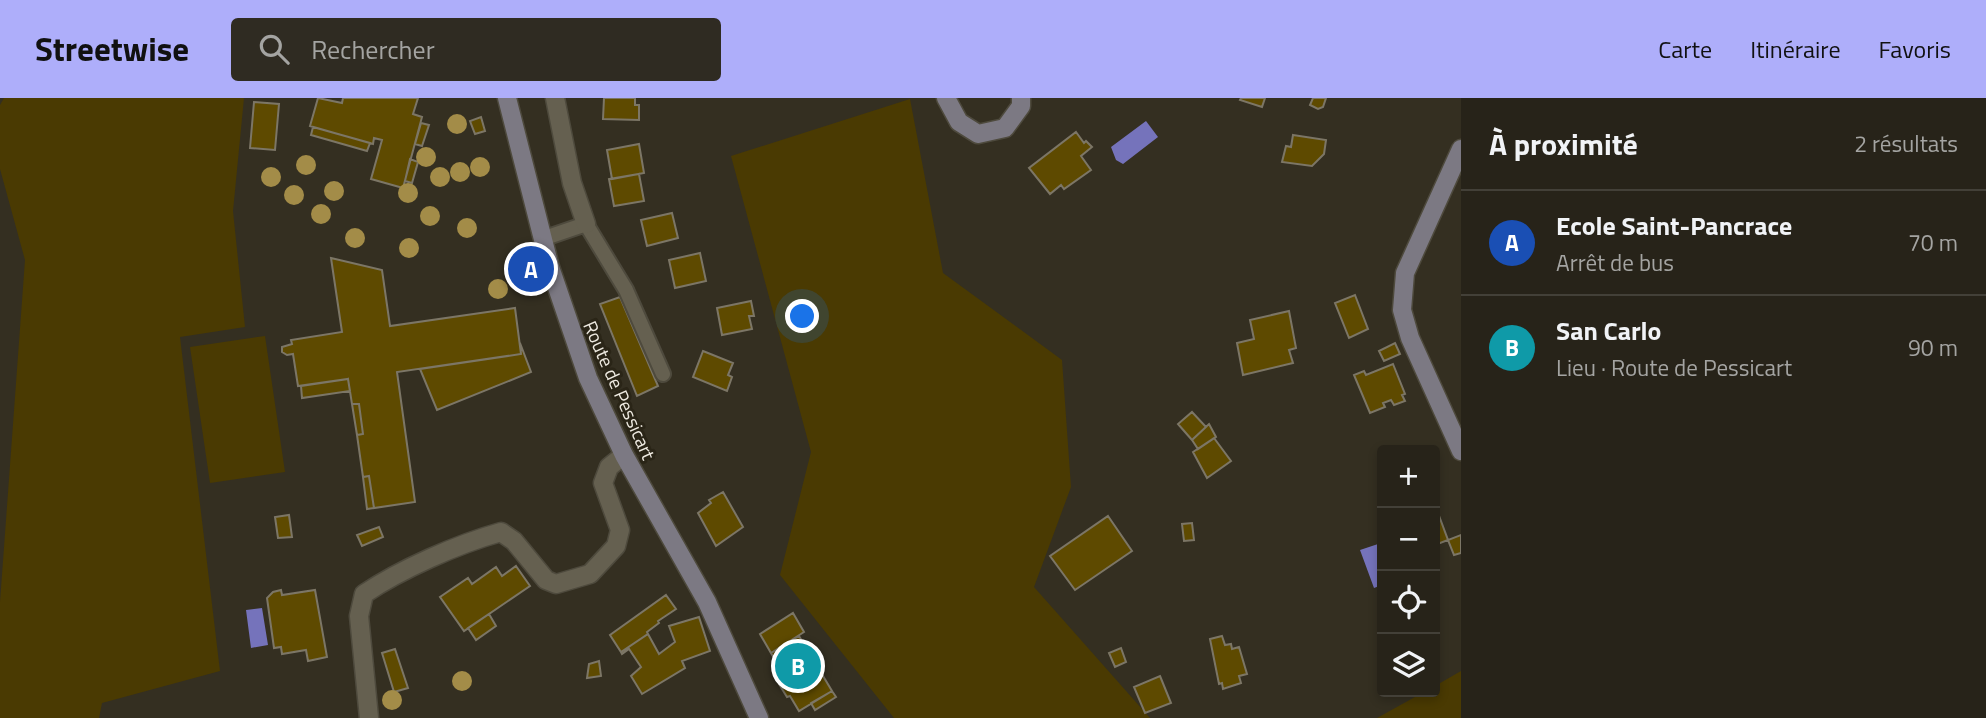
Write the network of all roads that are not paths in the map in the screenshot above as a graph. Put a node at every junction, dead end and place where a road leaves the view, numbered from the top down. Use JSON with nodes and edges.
{"nodes":[{"id":1,"x":507,"y":98,"type":"edge"},
{"id":2,"x":555,"y":98,"type":"edge"},
{"id":3,"x":946,"y":98,"type":"edge"},
{"id":4,"x":1021,"y":98,"type":"edge"},
{"id":5,"x":1461,"y":149,"type":"edge"},
{"id":6,"x":586,"y":224,"type":"junction"},
{"id":7,"x":542,"y":239,"type":"junction"},
{"id":8,"x":663,"y":374,"type":"dead end"},
{"id":9,"x":1461,"y":451,"type":"edge"},
{"id":10,"x":624,"y":455,"type":"junction"},
{"id":11,"x":369,"y":718,"type":"edge"},
{"id":12,"x":759,"y":718,"type":"edge"}],
"edges":[{"from":1,"to":7,"type":"street","name":"Route de Pessicart"},
{"from":2,"to":6,"type":"street"},
{"from":3,"to":4,"type":"street"},
{"from":5,"to":9,"type":"street"},
{"from":6,"to":7,"type":"lane"},
{"from":6,"to":8,"type":"lane"},
{"from":7,"to":10,"type":"street","name":"Route de Pessicart"},
{"from":10,"to":11,"type":"street"},
{"from":10,"to":12,"type":"street","name":"Route de Pessicart"}]}
